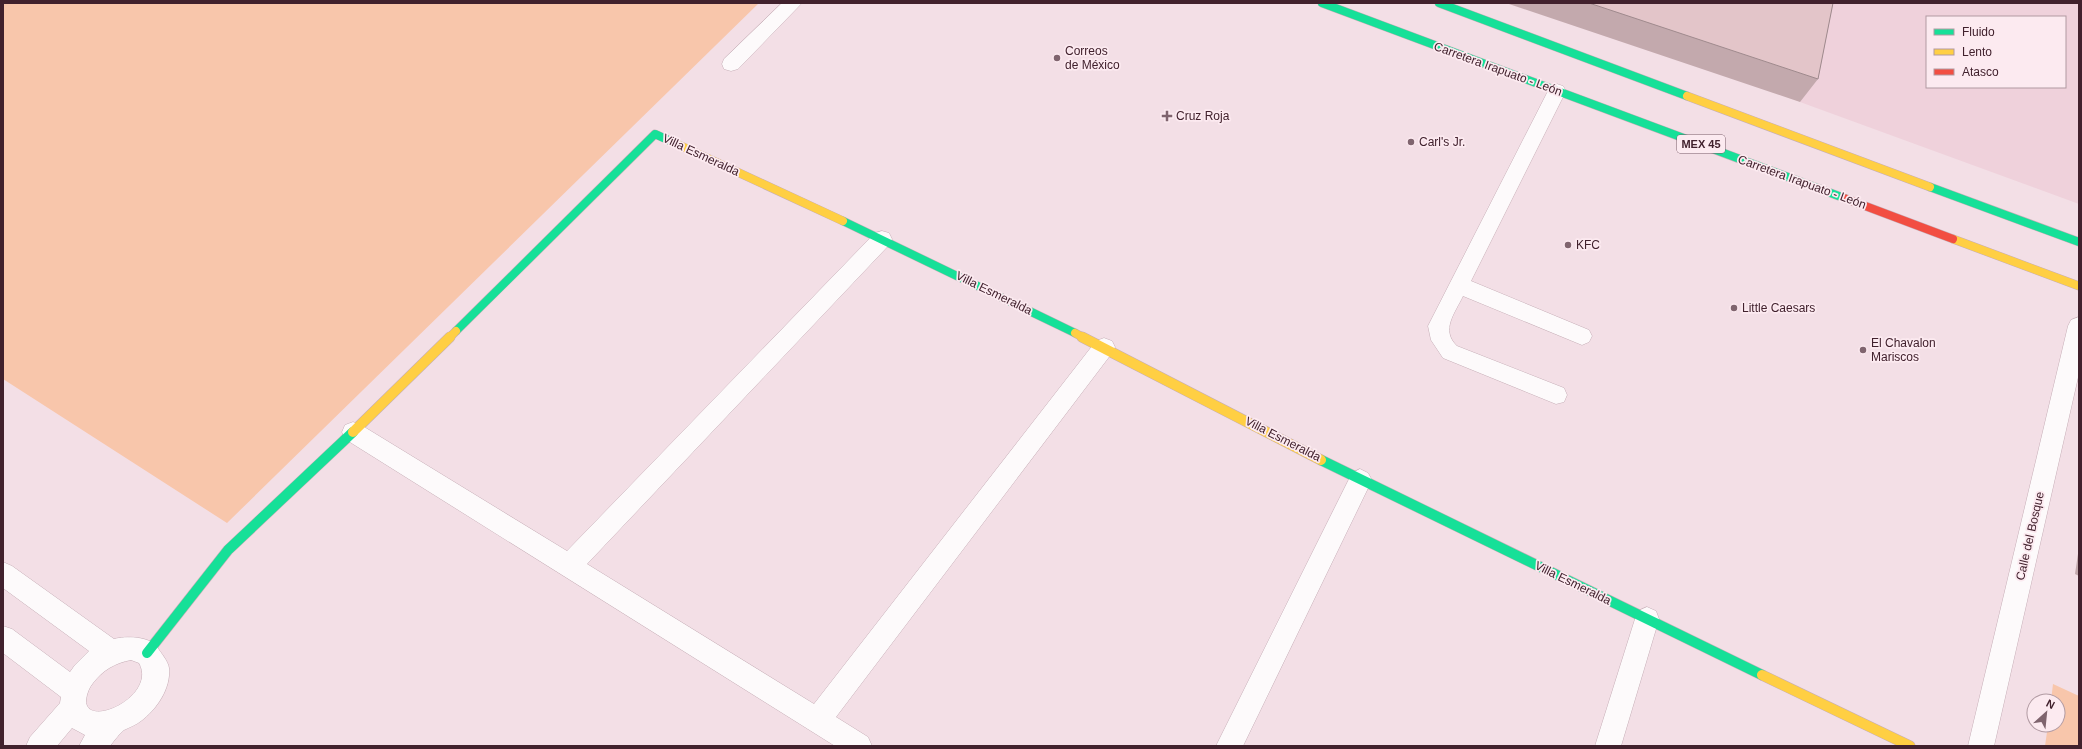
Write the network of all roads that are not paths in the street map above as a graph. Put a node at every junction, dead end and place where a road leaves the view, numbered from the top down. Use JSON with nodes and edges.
{"nodes":[{"id":1,"x":793,"y":3,"type":"edge"},
{"id":2,"x":1322,"y":3,"type":"edge"},
{"id":3,"x":1439,"y":3,"type":"edge"},
{"id":4,"x":731,"y":64,"type":"dead end"},
{"id":5,"x":1557,"y":91,"type":"junction"},
{"id":6,"x":882,"y":239,"type":"junction"},
{"id":7,"x":2079,"y":242,"type":"edge"},
{"id":8,"x":1458,"y":285,"type":"junction"},
{"id":9,"x":2079,"y":286,"type":"edge"},
{"id":10,"x":2079,"y":326,"type":"edge"},
{"id":11,"x":1582,"y":336,"type":"dead end"},
{"id":12,"x":1104,"y":347,"type":"junction"},
{"id":13,"x":1556,"y":394,"type":"dead end"},
{"id":14,"x":353,"y":432,"type":"junction"},
{"id":15,"x":1360,"y":480,"type":"junction"},
{"id":16,"x":569,"y":566,"type":"junction"},
{"id":17,"x":3,"y":574,"type":"edge"},
{"id":18,"x":1647,"y":619,"type":"junction"},
{"id":19,"x":3,"y":638,"type":"edge"},
{"id":20,"x":111,"y":652,"type":"junction"},
{"id":21,"x":148,"y":653,"type":"junction"},
{"id":22,"x":74,"y":700,"type":"junction"},
{"id":23,"x":818,"y":720,"type":"junction"},
{"id":24,"x":114,"y":722,"type":"junction"},
{"id":25,"x":39,"y":746,"type":"edge"},
{"id":26,"x":92,"y":746,"type":"edge"},
{"id":27,"x":859,"y":746,"type":"edge"},
{"id":28,"x":1229,"y":746,"type":"edge"},
{"id":29,"x":1608,"y":746,"type":"edge"},
{"id":30,"x":1910,"y":746,"type":"edge"},
{"id":31,"x":1982,"y":746,"type":"edge"}],
"edges":[{"from":1,"to":4,"type":"street"},
{"from":2,"to":5,"type":"main road","name":"Carretera Irapuato - León","number":"MEX 45"},
{"from":3,"to":7,"type":"main road"},
{"from":5,"to":8,"type":"lane"},
{"from":5,"to":9,"type":"main road","name":"Carretera Irapuato - León","number":"MEX 45"},
{"from":6,"to":12,"type":"main road","name":"Villa Esmeralda"},
{"from":6,"to":14,"type":"main road","name":"Villa Esmeralda"},
{"from":6,"to":16,"type":"street"},
{"from":8,"to":11,"type":"lane"},
{"from":8,"to":13,"type":"lane"},
{"from":10,"to":31,"type":"street","name":"Calle del Bosque"},
{"from":12,"to":15,"type":"main road","name":"Villa Esmeralda"},
{"from":12,"to":23,"type":"street"},
{"from":14,"to":16,"type":"street"},
{"from":14,"to":21,"type":"main road"},
{"from":15,"to":18,"type":"main road","name":"Villa Esmeralda"},
{"from":15,"to":28,"type":"street"},
{"from":16,"to":23,"type":"street"},
{"from":17,"to":20,"type":"street"},
{"from":18,"to":29,"type":"street"},
{"from":18,"to":30,"type":"main road","name":"Villa Esmeralda"},
{"from":19,"to":22,"type":"street"},
{"from":20,"to":21,"type":"street"},
{"from":20,"to":22,"type":"street"},
{"from":21,"to":24,"type":"street"},
{"from":22,"to":24,"type":"street"},
{"from":22,"to":25,"type":"street"},
{"from":23,"to":27,"type":"street"},
{"from":24,"to":26,"type":"street"}]}
